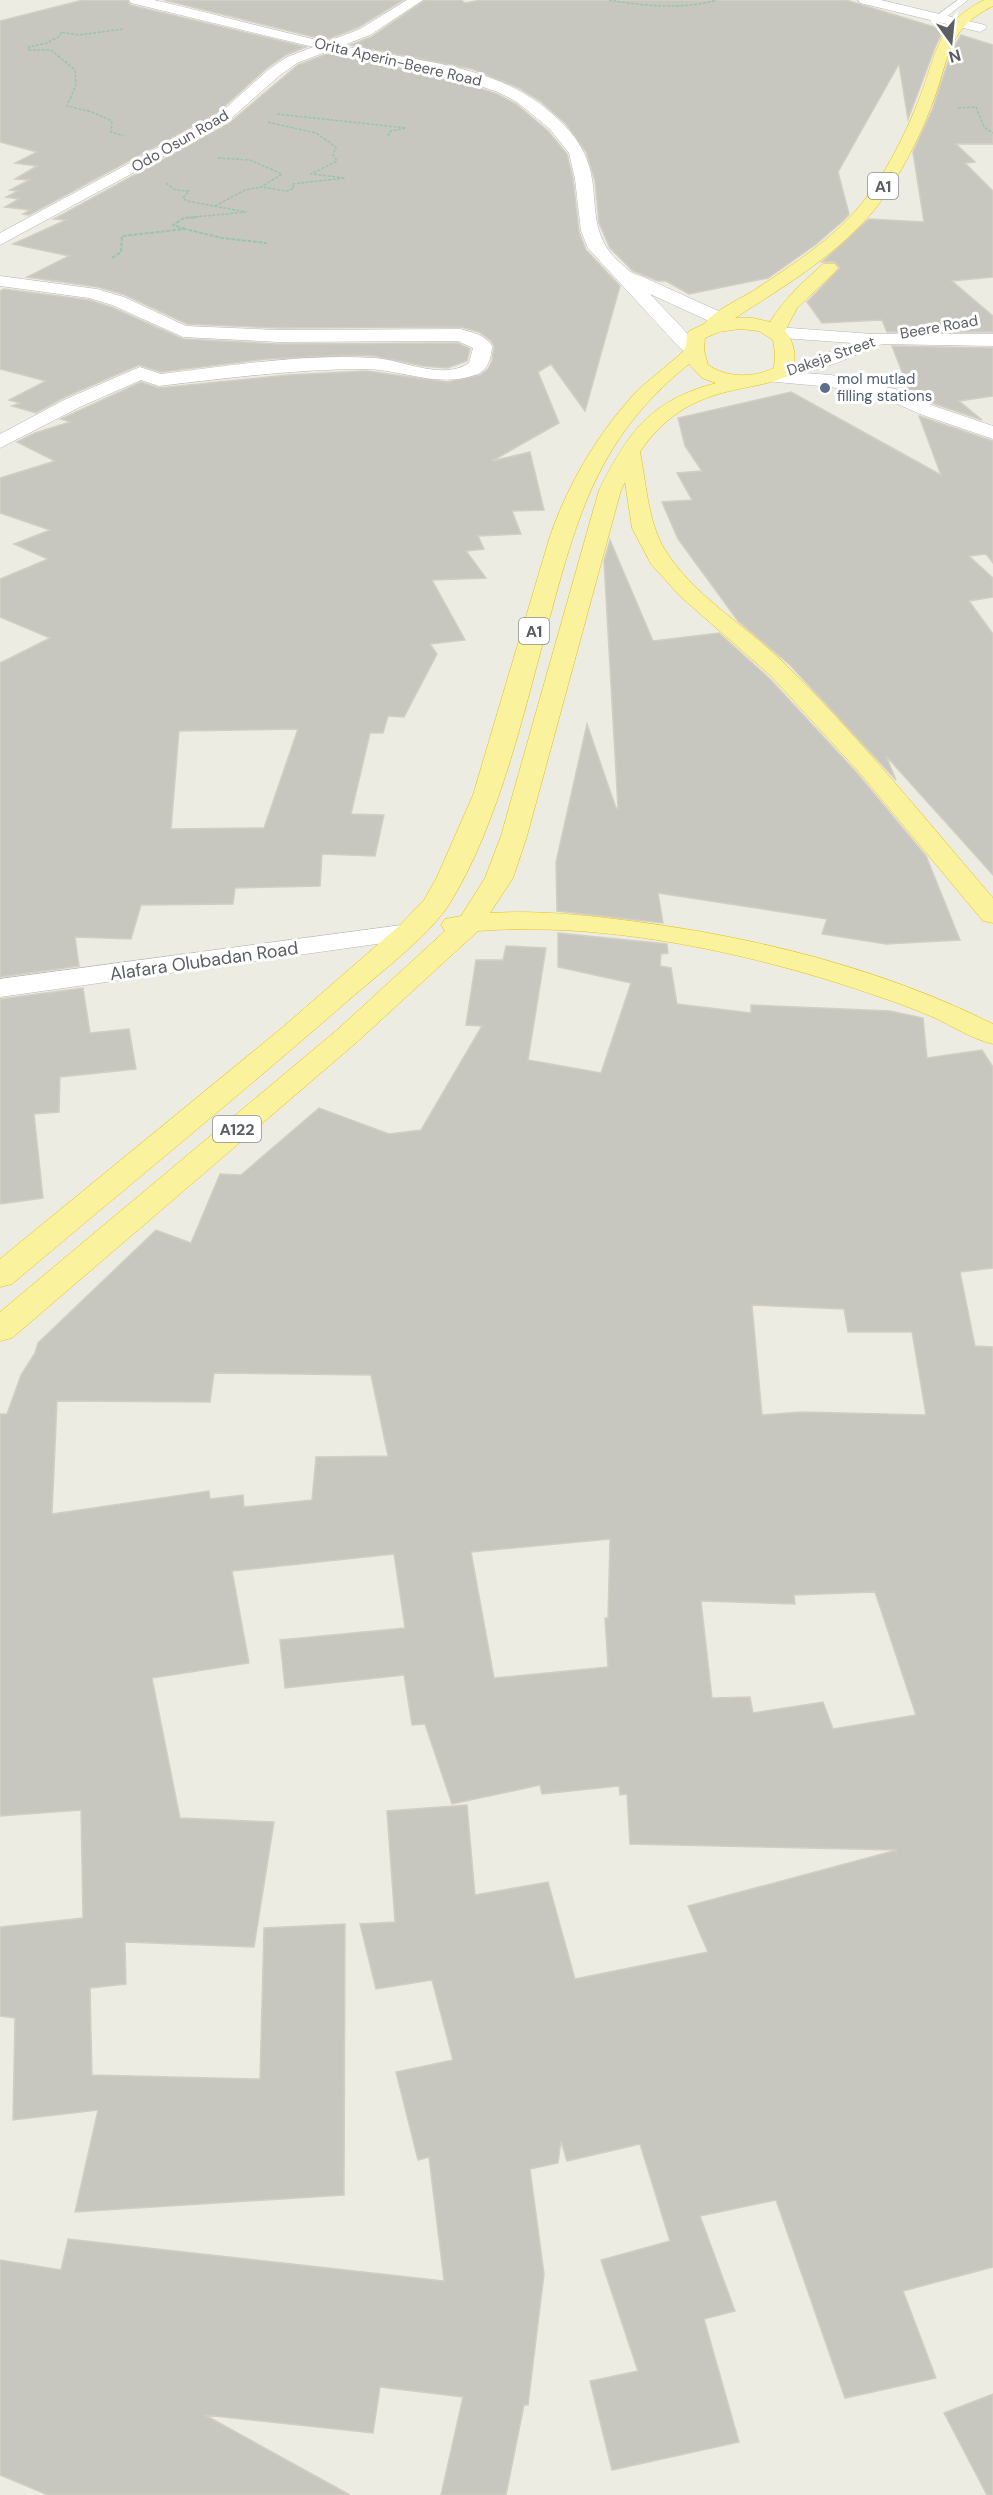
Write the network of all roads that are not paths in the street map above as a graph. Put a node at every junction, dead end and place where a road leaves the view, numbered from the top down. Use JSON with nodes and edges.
{"nodes":[{"id":1,"x":136,"y":0,"type":"edge"},
{"id":2,"x":416,"y":0,"type":"edge"},
{"id":3,"x":865,"y":0,"type":"edge"},
{"id":4,"x":964,"y":0,"type":"edge"},
{"id":5,"x":993,"y":1,"type":"edge"},
{"id":6,"x":939,"y":18,"type":"junction"},
{"id":7,"x":958,"y":23,"type":"junction"},
{"id":8,"x":987,"y":23,"type":"edge"},
{"id":9,"x":970,"y":43,"type":"dead end"},
{"id":10,"x":326,"y":46,"type":"junction"},
{"id":11,"x":894,"y":164,"type":"junction"},
{"id":12,"x":915,"y":165,"type":"dead end"},
{"id":13,"x":0,"y":240,"type":"edge"},
{"id":14,"x":837,"y":261,"type":"dead end"},
{"id":15,"x":622,"y":274,"type":"junction"},
{"id":16,"x":0,"y":281,"type":"edge"},
{"id":17,"x":970,"y":321,"type":"dead end"},
{"id":18,"x":721,"y":323,"type":"junction"},
{"id":19,"x":776,"y":333,"type":"junction"},
{"id":20,"x":879,"y":338,"type":"junction"},
{"id":21,"x":993,"y":340,"type":"edge"},
{"id":22,"x":182,"y":346,"type":"junction"},
{"id":23,"x":693,"y":351,"type":"junction"},
{"id":24,"x":843,"y":352,"type":"junction"},
{"id":25,"x":140,"y":373,"type":"junction"},
{"id":26,"x":768,"y":377,"type":"junction"},
{"id":27,"x":892,"y":394,"type":"junction"},
{"id":28,"x":993,"y":433,"type":"edge"},
{"id":29,"x":606,"y":441,"type":"junction"},
{"id":30,"x":0,"y":442,"type":"edge"},
{"id":31,"x":631,"y":448,"type":"junction"},
{"id":32,"x":993,"y":915,"type":"edge"},
{"id":33,"x":470,"y":923,"type":"junction"},
{"id":34,"x":409,"y":932,"type":"junction"},
{"id":35,"x":0,"y":988,"type":"edge"},
{"id":36,"x":993,"y":1035,"type":"edge"},
{"id":37,"x":0,"y":1276,"type":"edge"},
{"id":38,"x":0,"y":1330,"type":"edge"}],
"edges":[{"from":1,"to":10,"type":"street","name":"Orita Aperin-Beere Road"},
{"from":2,"to":10,"type":"street","name":"Odo Osun Road"},
{"from":3,"to":6,"type":"street"},
{"from":4,"to":6,"type":"lane"},
{"from":5,"to":7,"type":"highway","number":"A1"},
{"from":6,"to":7,"type":"street"},
{"from":7,"to":8,"type":"street"},
{"from":7,"to":11,"type":"highway","number":"A1"},
{"from":8,"to":9,"type":"highway"},
{"from":10,"to":13,"type":"street","name":"Odo Osun Road"},
{"from":10,"to":15,"type":"street","name":"Orita Aperin-Beere Road"},
{"from":11,"to":12,"type":"highway"},
{"from":11,"to":18,"type":"highway","number":"A1"},
{"from":14,"to":19,"type":"highway"},
{"from":15,"to":18,"type":"street","name":"Orita Aperin-Beere Road"},
{"from":15,"to":23,"type":"street","name":"Orita Aperin-Beere Road"},
{"from":16,"to":22,"type":"street"},
{"from":17,"to":20,"type":"street","name":"Beere Road"},
{"from":18,"to":19,"type":"highway"},
{"from":18,"to":23,"type":"highway"},
{"from":19,"to":20,"type":"street","name":"Beere Road"},
{"from":19,"to":26,"type":"highway"},
{"from":20,"to":21,"type":"street","name":"Dakeja Street"},
{"from":20,"to":24,"type":"street","name":"Dakeja Street"},
{"from":22,"to":25,"type":"street"},
{"from":22,"to":25,"type":"street"},
{"from":23,"to":26,"type":"highway"},
{"from":23,"to":29,"type":"highway","number":"A1"},
{"from":24,"to":26,"type":"street","name":"Dakeja Street"},
{"from":24,"to":27,"type":"street"},
{"from":25,"to":30,"type":"street"},
{"from":26,"to":27,"type":"street"},
{"from":26,"to":31,"type":"highway","number":"A1"},
{"from":27,"to":28,"type":"street"},
{"from":29,"to":31,"type":"highway"},
{"from":29,"to":34,"type":"highway","number":"A1"},
{"from":31,"to":32,"type":"highway"},
{"from":31,"to":33,"type":"highway","number":"A1"},
{"from":33,"to":34,"type":"highway"},
{"from":33,"to":36,"type":"highway"},
{"from":33,"to":38,"type":"highway","number":"A122"},
{"from":34,"to":35,"type":"street","name":"Alafara Olubadan Road"},
{"from":34,"to":37,"type":"highway","number":"A122"}]}
